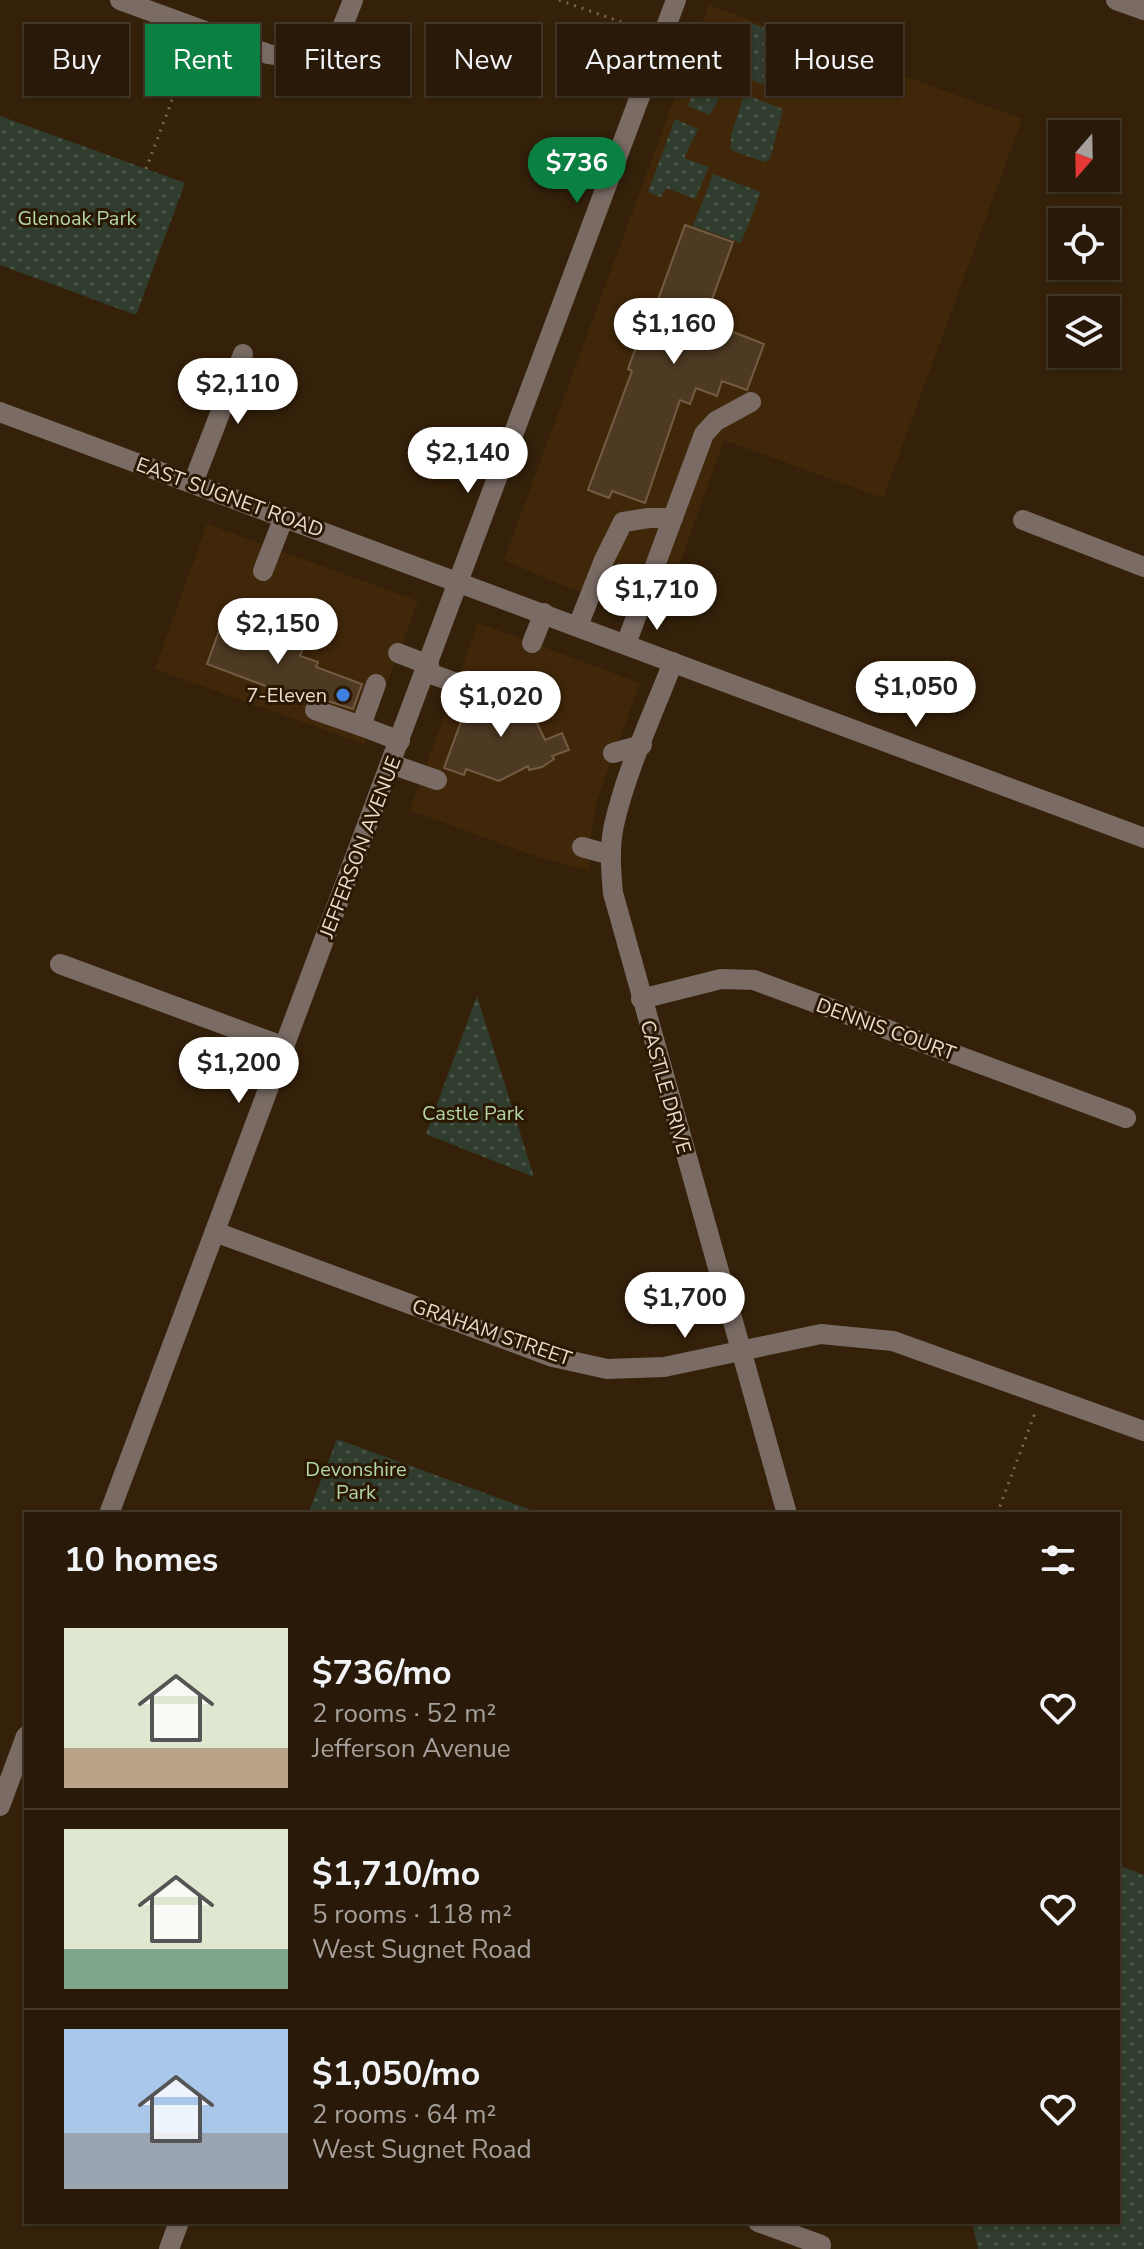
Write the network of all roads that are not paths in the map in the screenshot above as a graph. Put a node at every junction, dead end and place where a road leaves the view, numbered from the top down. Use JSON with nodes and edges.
{"nodes":[{"id":1,"x":120,"y":0,"type":"edge"},
{"id":2,"x":353,"y":0,"type":"edge"},
{"id":3,"x":676,"y":0,"type":"edge"},
{"id":4,"x":1116,"y":0,"type":"edge"},
{"id":5,"x":1144,"y":10,"type":"edge"},
{"id":6,"x":243,"y":354,"type":"dead end"},
{"id":7,"x":751,"y":402,"type":"dead end"},
{"id":8,"x":0,"y":412,"type":"edge"},
{"id":9,"x":193,"y":483,"type":"junction"},
{"id":10,"x":284,"y":517,"type":"junction"},
{"id":11,"x":673,"y":518,"type":"junction"},
{"id":12,"x":1023,"y":520,"type":"dead end"},
{"id":13,"x":1144,"y":567,"type":"edge"},
{"id":14,"x":263,"y":571,"type":"dead end"},
{"id":15,"x":460,"y":582,"type":"junction"},
{"id":16,"x":544,"y":613,"type":"junction"},
{"id":17,"x":578,"y":626,"type":"junction"},
{"id":18,"x":532,"y":643,"type":"dead end"},
{"id":19,"x":626,"y":644,"type":"junction"},
{"id":20,"x":398,"y":653,"type":"dead end"},
{"id":21,"x":673,"y":662,"type":"junction"},
{"id":22,"x":427,"y":668,"type":"junction"},
{"id":23,"x":456,"y":683,"type":"dead end"},
{"id":24,"x":376,"y":684,"type":"dead end"},
{"id":25,"x":315,"y":710,"type":"dead end"},
{"id":26,"x":361,"y":726,"type":"junction"},
{"id":27,"x":400,"y":741,"type":"junction"},
{"id":28,"x":642,"y":745,"type":"junction"},
{"id":29,"x":613,"y":753,"type":"dead end"},
{"id":30,"x":391,"y":764,"type":"junction"},
{"id":31,"x":437,"y":780,"type":"dead end"},
{"id":32,"x":1144,"y":838,"type":"edge"},
{"id":33,"x":582,"y":847,"type":"dead end"},
{"id":34,"x":611,"y":855,"type":"junction"},
{"id":35,"x":60,"y":964,"type":"dead end"},
{"id":36,"x":641,"y":999,"type":"junction"},
{"id":37,"x":285,"y":1047,"type":"junction"},
{"id":38,"x":1126,"y":1118,"type":"dead end"},
{"id":39,"x":215,"y":1232,"type":"junction"},
{"id":40,"x":740,"y":1352,"type":"junction"},
{"id":41,"x":1144,"y":1431,"type":"edge"},
{"id":42,"x":110,"y":1512,"type":"edge"},
{"id":43,"x":786,"y":1512,"type":"edge"},
{"id":44,"x":24,"y":1741,"type":"edge"},
{"id":45,"x":0,"y":1806,"type":"edge"},
{"id":46,"x":178,"y":2224,"type":"edge"},
{"id":47,"x":763,"y":2224,"type":"edge"},
{"id":48,"x":817,"y":2224,"type":"edge"},
{"id":49,"x":822,"y":2247,"type":"edge"},
{"id":50,"x":169,"y":2249,"type":"edge"}],
"edges":[{"from":1,"to":2,"type":"street"},
{"from":3,"to":15,"type":"street","name":"JEFFERSON AVENUE"},
{"from":4,"to":5,"type":"street"},
{"from":6,"to":9,"type":"street"},
{"from":7,"to":11,"type":"street"},
{"from":8,"to":9,"type":"street","name":"EAST SUGNET ROAD"},
{"from":9,"to":10,"type":"street","name":"EAST SUGNET ROAD"},
{"from":10,"to":14,"type":"street"},
{"from":10,"to":15,"type":"street","name":"EAST SUGNET ROAD"},
{"from":11,"to":17,"type":"street"},
{"from":11,"to":19,"type":"street"},
{"from":12,"to":13,"type":"street"},
{"from":15,"to":16,"type":"street","name":"EAST SUGNET ROAD"},
{"from":15,"to":22,"type":"street","name":"JEFFERSON AVENUE"},
{"from":16,"to":17,"type":"street","name":"EAST SUGNET ROAD"},
{"from":16,"to":18,"type":"street"},
{"from":17,"to":19,"type":"street","name":"EAST SUGNET ROAD"},
{"from":19,"to":21,"type":"street","name":"EAST SUGNET ROAD"},
{"from":20,"to":22,"type":"street"},
{"from":21,"to":28,"type":"street","name":"CASTLE DRIVE"},
{"from":21,"to":32,"type":"street","name":"EAST SUGNET ROAD"},
{"from":22,"to":23,"type":"street"},
{"from":22,"to":27,"type":"street","name":"JEFFERSON AVENUE"},
{"from":24,"to":26,"type":"street"},
{"from":25,"to":26,"type":"street"},
{"from":26,"to":27,"type":"street"},
{"from":27,"to":30,"type":"street","name":"JEFFERSON AVENUE"},
{"from":28,"to":29,"type":"street"},
{"from":28,"to":34,"type":"street","name":"CASTLE DRIVE"},
{"from":30,"to":31,"type":"street"},
{"from":30,"to":37,"type":"street","name":"JEFFERSON AVENUE"},
{"from":33,"to":34,"type":"street"},
{"from":34,"to":36,"type":"street","name":"CASTLE DRIVE"},
{"from":35,"to":37,"type":"street"},
{"from":36,"to":38,"type":"street","name":"DENNIS COURT"},
{"from":36,"to":40,"type":"street","name":"CASTLE DRIVE"},
{"from":37,"to":39,"type":"street","name":"JEFFERSON AVENUE"},
{"from":39,"to":40,"type":"street","name":"GRAHAM STREET"},
{"from":39,"to":42,"type":"street","name":"JEFFERSON AVENUE"},
{"from":40,"to":41,"type":"street","name":"GRAHAM STREET"},
{"from":40,"to":43,"type":"street","name":"CASTLE DRIVE"},
{"from":44,"to":45,"type":"street"},
{"from":46,"to":50,"type":"street"},
{"from":47,"to":49,"type":"street"},
{"from":48,"to":49,"type":"street"}]}
